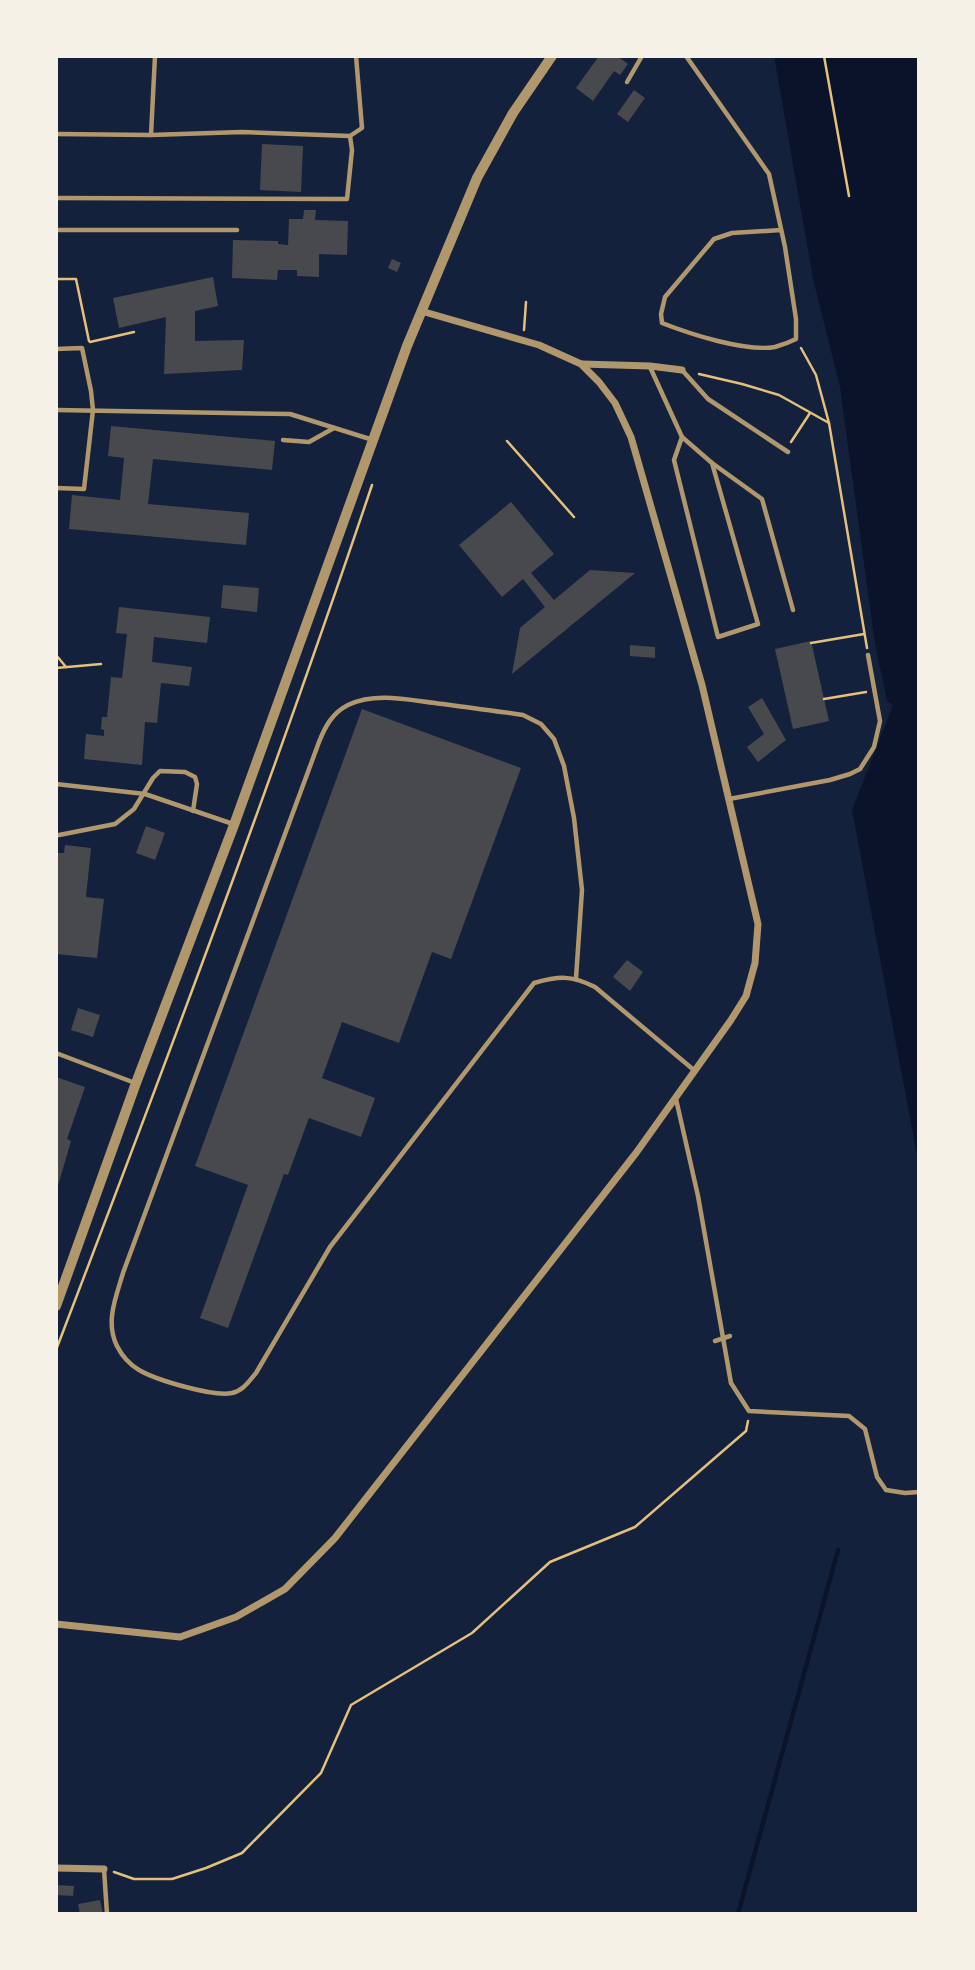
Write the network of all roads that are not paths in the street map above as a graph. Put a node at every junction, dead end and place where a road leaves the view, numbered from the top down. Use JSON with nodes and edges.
{"nodes":[{"id":1,"x":155,"y":56,"type":"edge"},
{"id":2,"x":356,"y":56,"type":"edge"},
{"id":3,"x":552,"y":56,"type":"edge"},
{"id":4,"x":642,"y":56,"type":"edge"},
{"id":5,"x":686,"y":56,"type":"edge"},
{"id":6,"x":628,"y":82,"type":"dead end"},
{"id":7,"x":56,"y":134,"type":"edge"},
{"id":8,"x":151,"y":135,"type":"junction"},
{"id":9,"x":350,"y":135,"type":"junction"},
{"id":10,"x":56,"y":198,"type":"edge"},
{"id":11,"x":56,"y":230,"type":"edge"},
{"id":12,"x":237,"y":230,"type":"dead end"},
{"id":13,"x":781,"y":230,"type":"junction"},
{"id":14,"x":421,"y":311,"type":"junction"},
{"id":15,"x":56,"y":349,"type":"edge"},
{"id":16,"x":581,"y":364,"type":"junction"},
{"id":17,"x":650,"y":366,"type":"junction"},
{"id":18,"x":682,"y":370,"type":"joint"},
{"id":19,"x":56,"y":410,"type":"edge"},
{"id":20,"x":93,"y":410,"type":"junction"},
{"id":21,"x":334,"y":428,"type":"junction"},
{"id":22,"x":682,"y":437,"type":"junction"},
{"id":23,"x":283,"y":440,"type":"dead end"},
{"id":24,"x":374,"y":440,"type":"junction"},
{"id":25,"x":787,"y":451,"type":"road end"},
{"id":26,"x":712,"y":463,"type":"junction"},
{"id":27,"x":56,"y":488,"type":"edge"},
{"id":28,"x":793,"y":610,"type":"dead end"},
{"id":29,"x":868,"y":655,"type":"road end"},
{"id":30,"x":56,"y":783,"type":"edge"},
{"id":31,"x":145,"y":794,"type":"junction"},
{"id":32,"x":729,"y":799,"type":"junction"},
{"id":33,"x":193,"y":811,"type":"junction"},
{"id":34,"x":233,"y":825,"type":"junction"},
{"id":35,"x":59,"y":835,"type":"dead end"},
{"id":36,"x":576,"y":978,"type":"junction"},
{"id":37,"x":56,"y":1053,"type":"edge"},
{"id":38,"x":695,"y":1072,"type":"junction"},
{"id":39,"x":136,"y":1083,"type":"junction"},
{"id":40,"x":676,"y":1100,"type":"junction"},
{"id":41,"x":56,"y":1306,"type":"edge"},
{"id":42,"x":730,"y":1336,"type":"dead end"},
{"id":43,"x":723,"y":1339,"type":"junction"},
{"id":44,"x":715,"y":1341,"type":"dead end"},
{"id":45,"x":919,"y":1492,"type":"edge"},
{"id":46,"x":56,"y":1624,"type":"edge"},
{"id":47,"x":56,"y":1868,"type":"edge"},
{"id":48,"x":104,"y":1869,"type":"joint"},
{"id":49,"x":107,"y":1914,"type":"edge"}],
"edges":[{"from":1,"to":8,"type":"lane"},
{"from":2,"to":9,"type":"lane"},
{"from":3,"to":14,"type":"street"},
{"from":4,"to":6,"type":"lane"},
{"from":5,"to":13,"type":"lane"},
{"from":7,"to":8,"type":"lane"},
{"from":8,"to":9,"type":"lane"},
{"from":9,"to":10,"type":"lane"},
{"from":11,"to":12,"type":"lane"},
{"from":13,"to":13,"type":"lane"},
{"from":14,"to":16,"type":"street"},
{"from":14,"to":24,"type":"street"},
{"from":15,"to":20,"type":"lane"},
{"from":16,"to":17,"type":"street"},
{"from":16,"to":32,"type":"street"},
{"from":17,"to":18,"type":"street"},
{"from":17,"to":22,"type":"lane"},
{"from":18,"to":25,"type":"lane"},
{"from":19,"to":20,"type":"lane"},
{"from":20,"to":21,"type":"lane"},
{"from":20,"to":27,"type":"lane"},
{"from":21,"to":23,"type":"lane"},
{"from":21,"to":24,"type":"lane"},
{"from":22,"to":26,"type":"lane"},
{"from":22,"to":26,"type":"lane"},
{"from":24,"to":34,"type":"street"},
{"from":26,"to":28,"type":"lane"},
{"from":29,"to":32,"type":"lane"},
{"from":30,"to":31,"type":"lane"},
{"from":31,"to":33,"type":"lane"},
{"from":31,"to":33,"type":"lane"},
{"from":31,"to":35,"type":"lane"},
{"from":32,"to":38,"type":"street"},
{"from":33,"to":34,"type":"lane"},
{"from":34,"to":39,"type":"street"},
{"from":36,"to":36,"type":"lane"},
{"from":36,"to":38,"type":"lane"},
{"from":37,"to":39,"type":"lane"},
{"from":38,"to":40,"type":"street"},
{"from":39,"to":41,"type":"street"},
{"from":40,"to":43,"type":"lane"},
{"from":40,"to":46,"type":"street"},
{"from":42,"to":43,"type":"lane"},
{"from":43,"to":44,"type":"lane"},
{"from":43,"to":45,"type":"lane"},
{"from":47,"to":48,"type":"street"},
{"from":48,"to":49,"type":"lane"}]}
